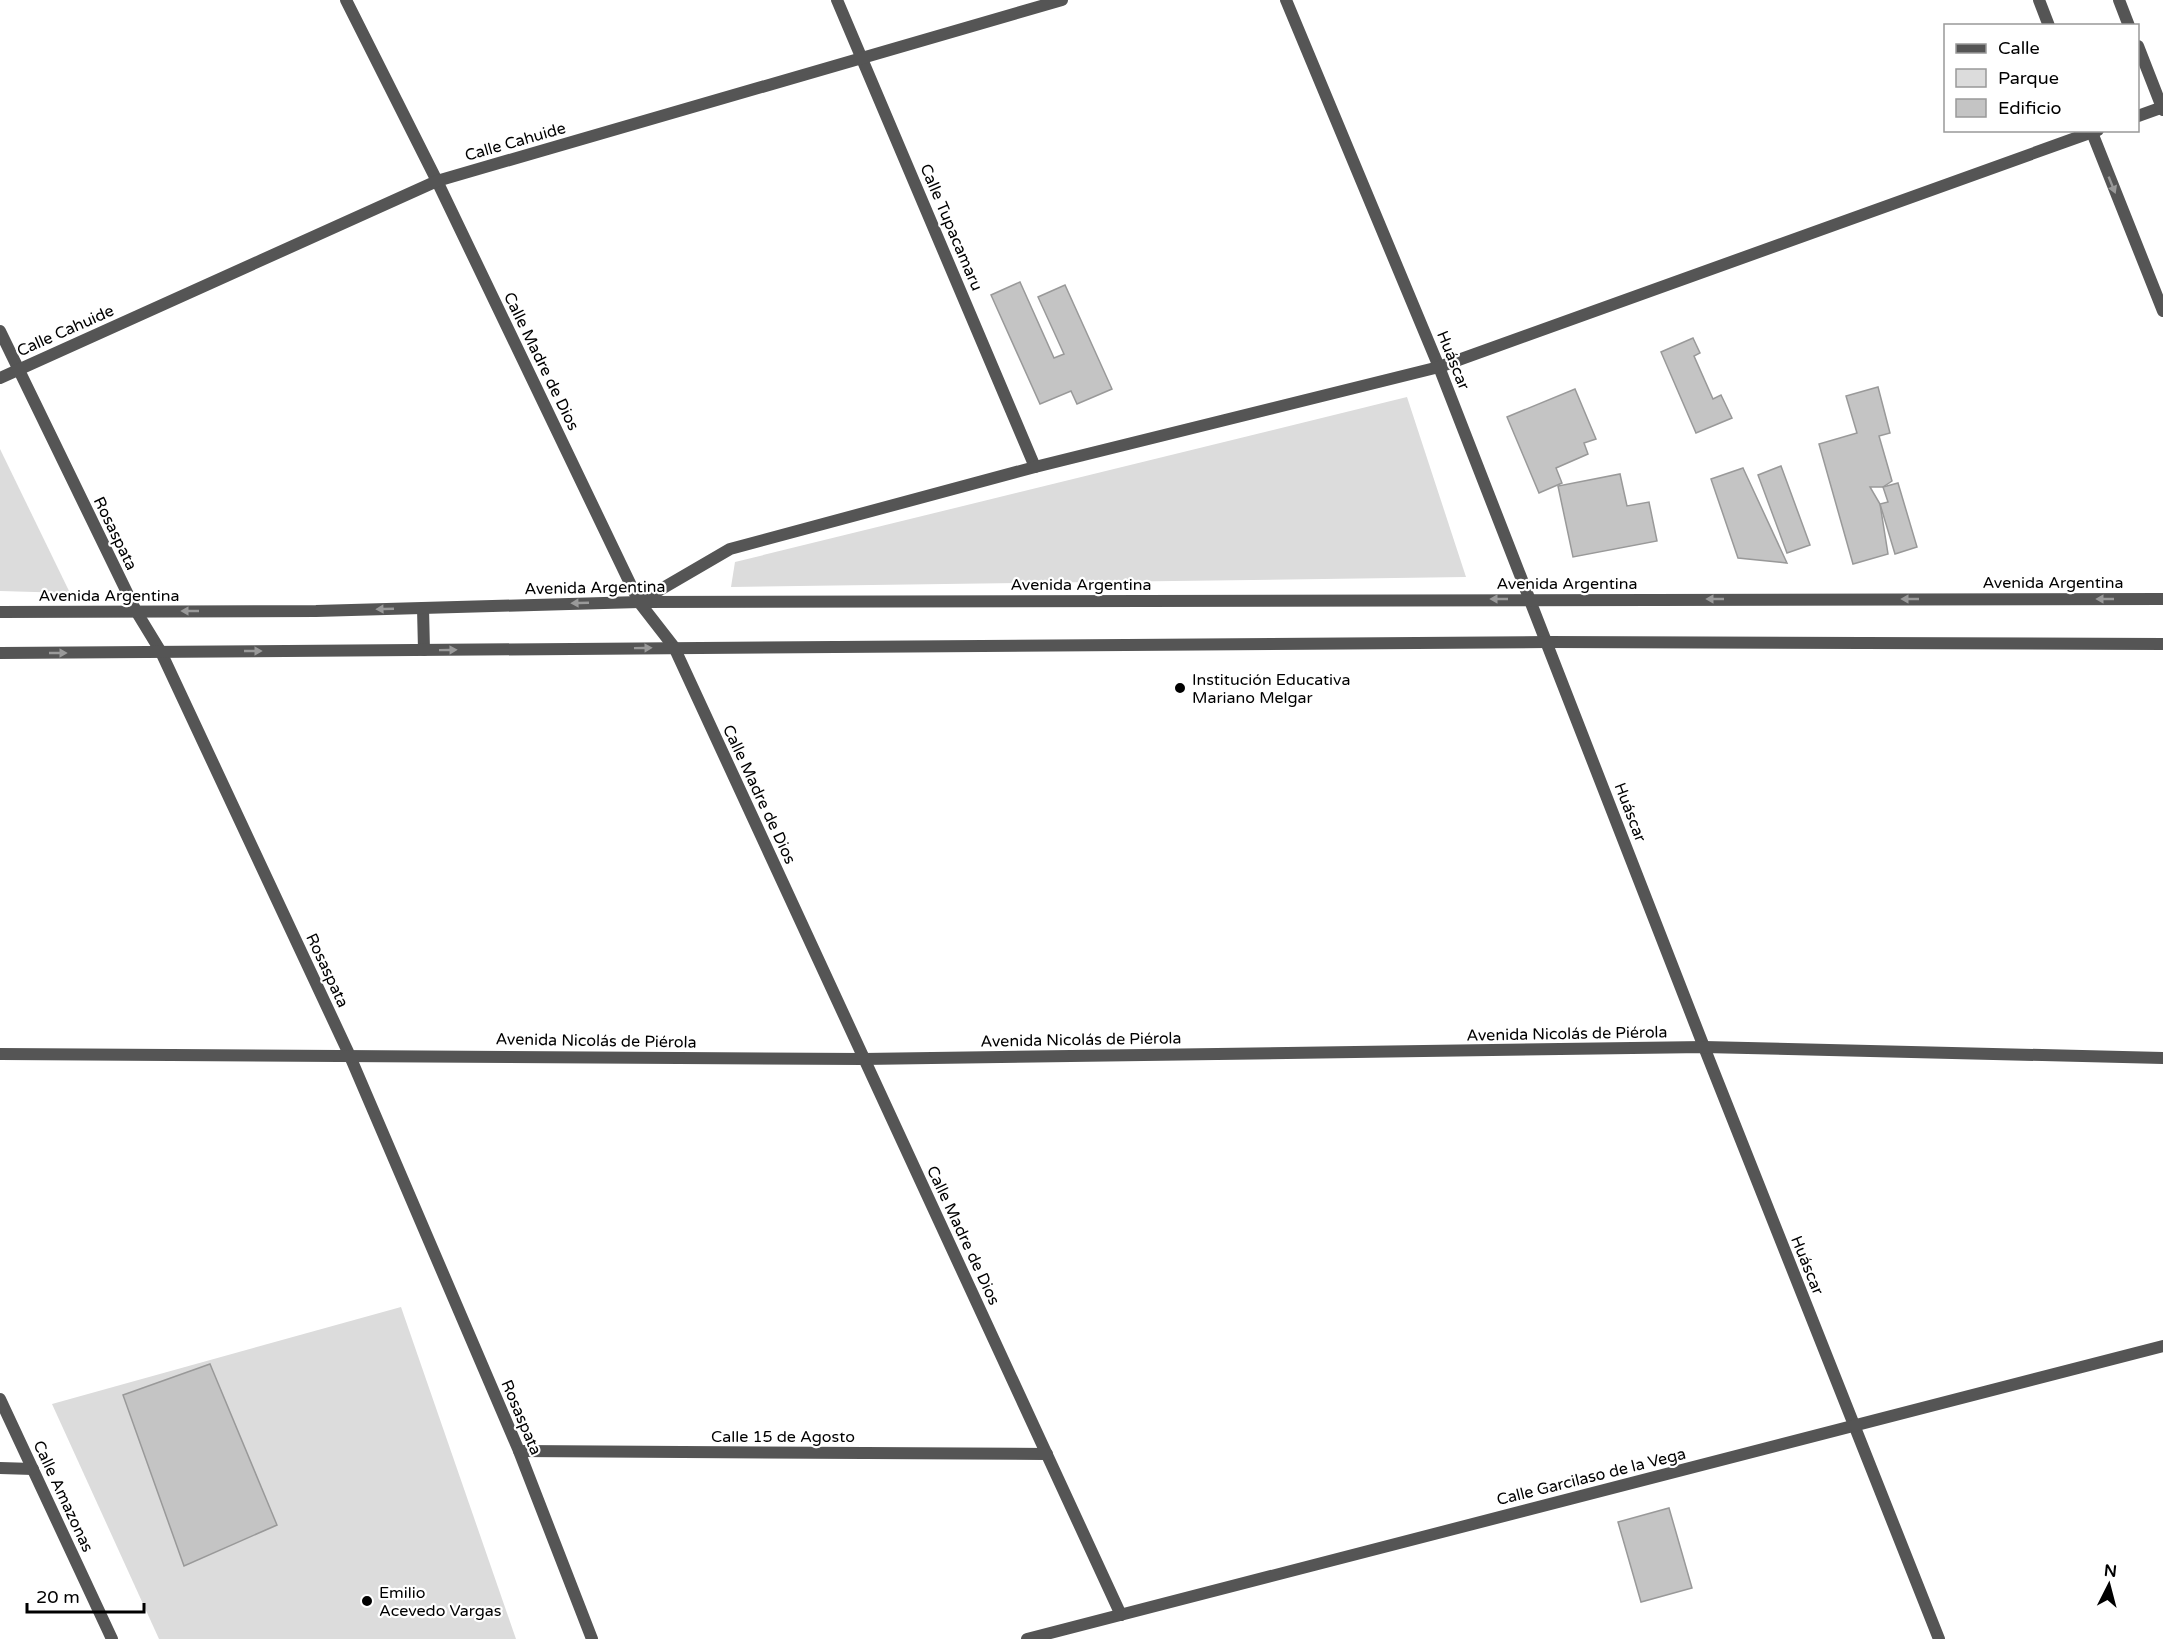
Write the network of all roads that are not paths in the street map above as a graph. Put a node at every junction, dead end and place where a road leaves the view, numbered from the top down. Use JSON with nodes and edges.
{"nodes":[{"id":1,"x":346,"y":0,"type":"edge"},
{"id":2,"x":837,"y":0,"type":"edge"},
{"id":3,"x":1062,"y":0,"type":"edge"},
{"id":4,"x":1286,"y":0,"type":"edge"},
{"id":5,"x":2039,"y":0,"type":"edge"},
{"id":6,"x":2119,"y":0,"type":"edge"},
{"id":7,"x":2048,"y":24,"type":"edge"},
{"id":8,"x":2128,"y":24,"type":"edge"},
{"id":9,"x":2139,"y":48,"type":"edge"},
{"id":10,"x":863,"y":56,"type":"junction"},
{"id":11,"x":2163,"y":108,"type":"edge"},
{"id":12,"x":2139,"y":116,"type":"edge"},
{"id":13,"x":2090,"y":132,"type":"edge"},
{"id":14,"x":2093,"y":132,"type":"edge"},
{"id":15,"x":437,"y":181,"type":"junction"},
{"id":16,"x":2163,"y":311,"type":"edge"},
{"id":17,"x":0,"y":332,"type":"edge"},
{"id":18,"x":1439,"y":367,"type":"junction"},
{"id":19,"x":18,"y":369,"type":"junction"},
{"id":20,"x":0,"y":378,"type":"edge"},
{"id":21,"x":1035,"y":467,"type":"junction"},
{"id":22,"x":1530,"y":599,"type":"junction"},
{"id":23,"x":2163,"y":599,"type":"edge"},
{"id":24,"x":639,"y":602,"type":"junction"},
{"id":25,"x":423,"y":608,"type":"junction"},
{"id":26,"x":136,"y":611,"type":"junction"},
{"id":27,"x":0,"y":612,"type":"edge"},
{"id":28,"x":1547,"y":642,"type":"junction"},
{"id":29,"x":2163,"y":644,"type":"edge"},
{"id":30,"x":674,"y":648,"type":"junction"},
{"id":31,"x":424,"y":650,"type":"junction"},
{"id":32,"x":160,"y":652,"type":"junction"},
{"id":33,"x":0,"y":653,"type":"edge"},
{"id":34,"x":1704,"y":1047,"type":"junction"},
{"id":35,"x":0,"y":1054,"type":"edge"},
{"id":36,"x":350,"y":1054,"type":"junction"},
{"id":37,"x":2163,"y":1058,"type":"edge"},
{"id":38,"x":863,"y":1059,"type":"junction"},
{"id":39,"x":2163,"y":1346,"type":"edge"},
{"id":40,"x":0,"y":1399,"type":"edge"},
{"id":41,"x":1854,"y":1426,"type":"junction"},
{"id":42,"x":519,"y":1451,"type":"junction"},
{"id":43,"x":1047,"y":1454,"type":"junction"},
{"id":44,"x":0,"y":1468,"type":"edge"},
{"id":45,"x":33,"y":1469,"type":"junction"},
{"id":46,"x":1121,"y":1615,"type":"junction"},
{"id":47,"x":112,"y":1639,"type":"edge"},
{"id":48,"x":592,"y":1639,"type":"edge"},
{"id":49,"x":1027,"y":1639,"type":"edge"},
{"id":50,"x":1940,"y":1639,"type":"edge"}],
"edges":[{"from":1,"to":15,"type":"street","name":"Calle Madre de Dios"},
{"from":2,"to":10,"type":"street","name":"Calle Tupacamaru"},
{"from":3,"to":10,"type":"street","name":"Calle Cahuide"},
{"from":4,"to":18,"type":"street","name":"Huáscar"},
{"from":5,"to":7,"type":"street"},
{"from":6,"to":8,"type":"street"},
{"from":9,"to":11,"type":"street"},
{"from":10,"to":15,"type":"street","name":"Calle Cahuide"},
{"from":10,"to":21,"type":"street","name":"Calle Tupacamaru"},
{"from":11,"to":12,"type":"street"},
{"from":13,"to":18,"type":"street"},
{"from":14,"to":16,"type":"street","one_way":true},
{"from":15,"to":19,"type":"street","name":"Calle Cahuide"},
{"from":15,"to":24,"type":"street","name":"Calle Madre de Dios"},
{"from":17,"to":19,"type":"street","name":"Rosaspata"},
{"from":18,"to":21,"type":"street"},
{"from":18,"to":22,"type":"street","name":"Huáscar"},
{"from":19,"to":20,"type":"street","name":"Calle Cahuide"},
{"from":19,"to":26,"type":"street","name":"Rosaspata"},
{"from":21,"to":24,"type":"street"},
{"from":23,"to":22,"type":"street","name":"Avenida Argentina","one_way":true},
{"from":22,"to":24,"type":"street","name":"Avenida Argentina","one_way":true},
{"from":22,"to":28,"type":"street","name":"Huáscar"},
{"from":24,"to":25,"type":"street","name":"Avenida Argentina","one_way":true},
{"from":24,"to":30,"type":"street","name":"Calle Madre de Dios"},
{"from":25,"to":26,"type":"street","name":"Avenida Argentina","one_way":true},
{"from":25,"to":31,"type":"street"},
{"from":26,"to":27,"type":"street","name":"Avenida Argentina"},
{"from":26,"to":32,"type":"street","name":"Rosaspata"},
{"from":28,"to":29,"type":"street"},
{"from":28,"to":30,"type":"street"},
{"from":28,"to":34,"type":"street","name":"Huáscar"},
{"from":31,"to":30,"type":"street","one_way":true},
{"from":30,"to":38,"type":"street","name":"Calle Madre de Dios"},
{"from":32,"to":31,"type":"street","one_way":true},
{"from":33,"to":32,"type":"street","one_way":true},
{"from":32,"to":36,"type":"street","name":"Rosaspata"},
{"from":34,"to":37,"type":"street","name":"Avenida Nicolás de Piérola"},
{"from":34,"to":38,"type":"street","name":"Avenida Nicolás de Piérola"},
{"from":34,"to":41,"type":"street","name":"Huáscar"},
{"from":35,"to":36,"type":"street","name":"Avenida Nicolás de Piérola"},
{"from":36,"to":38,"type":"street","name":"Avenida Nicolás de Piérola"},
{"from":36,"to":42,"type":"street","name":"Rosaspata"},
{"from":38,"to":43,"type":"street","name":"Calle Madre de Dios"},
{"from":39,"to":41,"type":"street","name":"Calle Garcilaso de la Vega"},
{"from":40,"to":45,"type":"street","name":"Calle Amazonas"},
{"from":41,"to":46,"type":"street","name":"Calle Garcilaso de la Vega"},
{"from":41,"to":50,"type":"street","name":"Huáscar"},
{"from":42,"to":43,"type":"street","name":"Calle 15 de Agosto"},
{"from":42,"to":48,"type":"street","name":"Rosaspata"},
{"from":43,"to":46,"type":"street","name":"Calle Madre de Dios"},
{"from":44,"to":45,"type":"street"},
{"from":45,"to":47,"type":"street","name":"Calle Amazonas"},
{"from":46,"to":49,"type":"street","name":"Calle Garcilaso de la Vega"}]}
